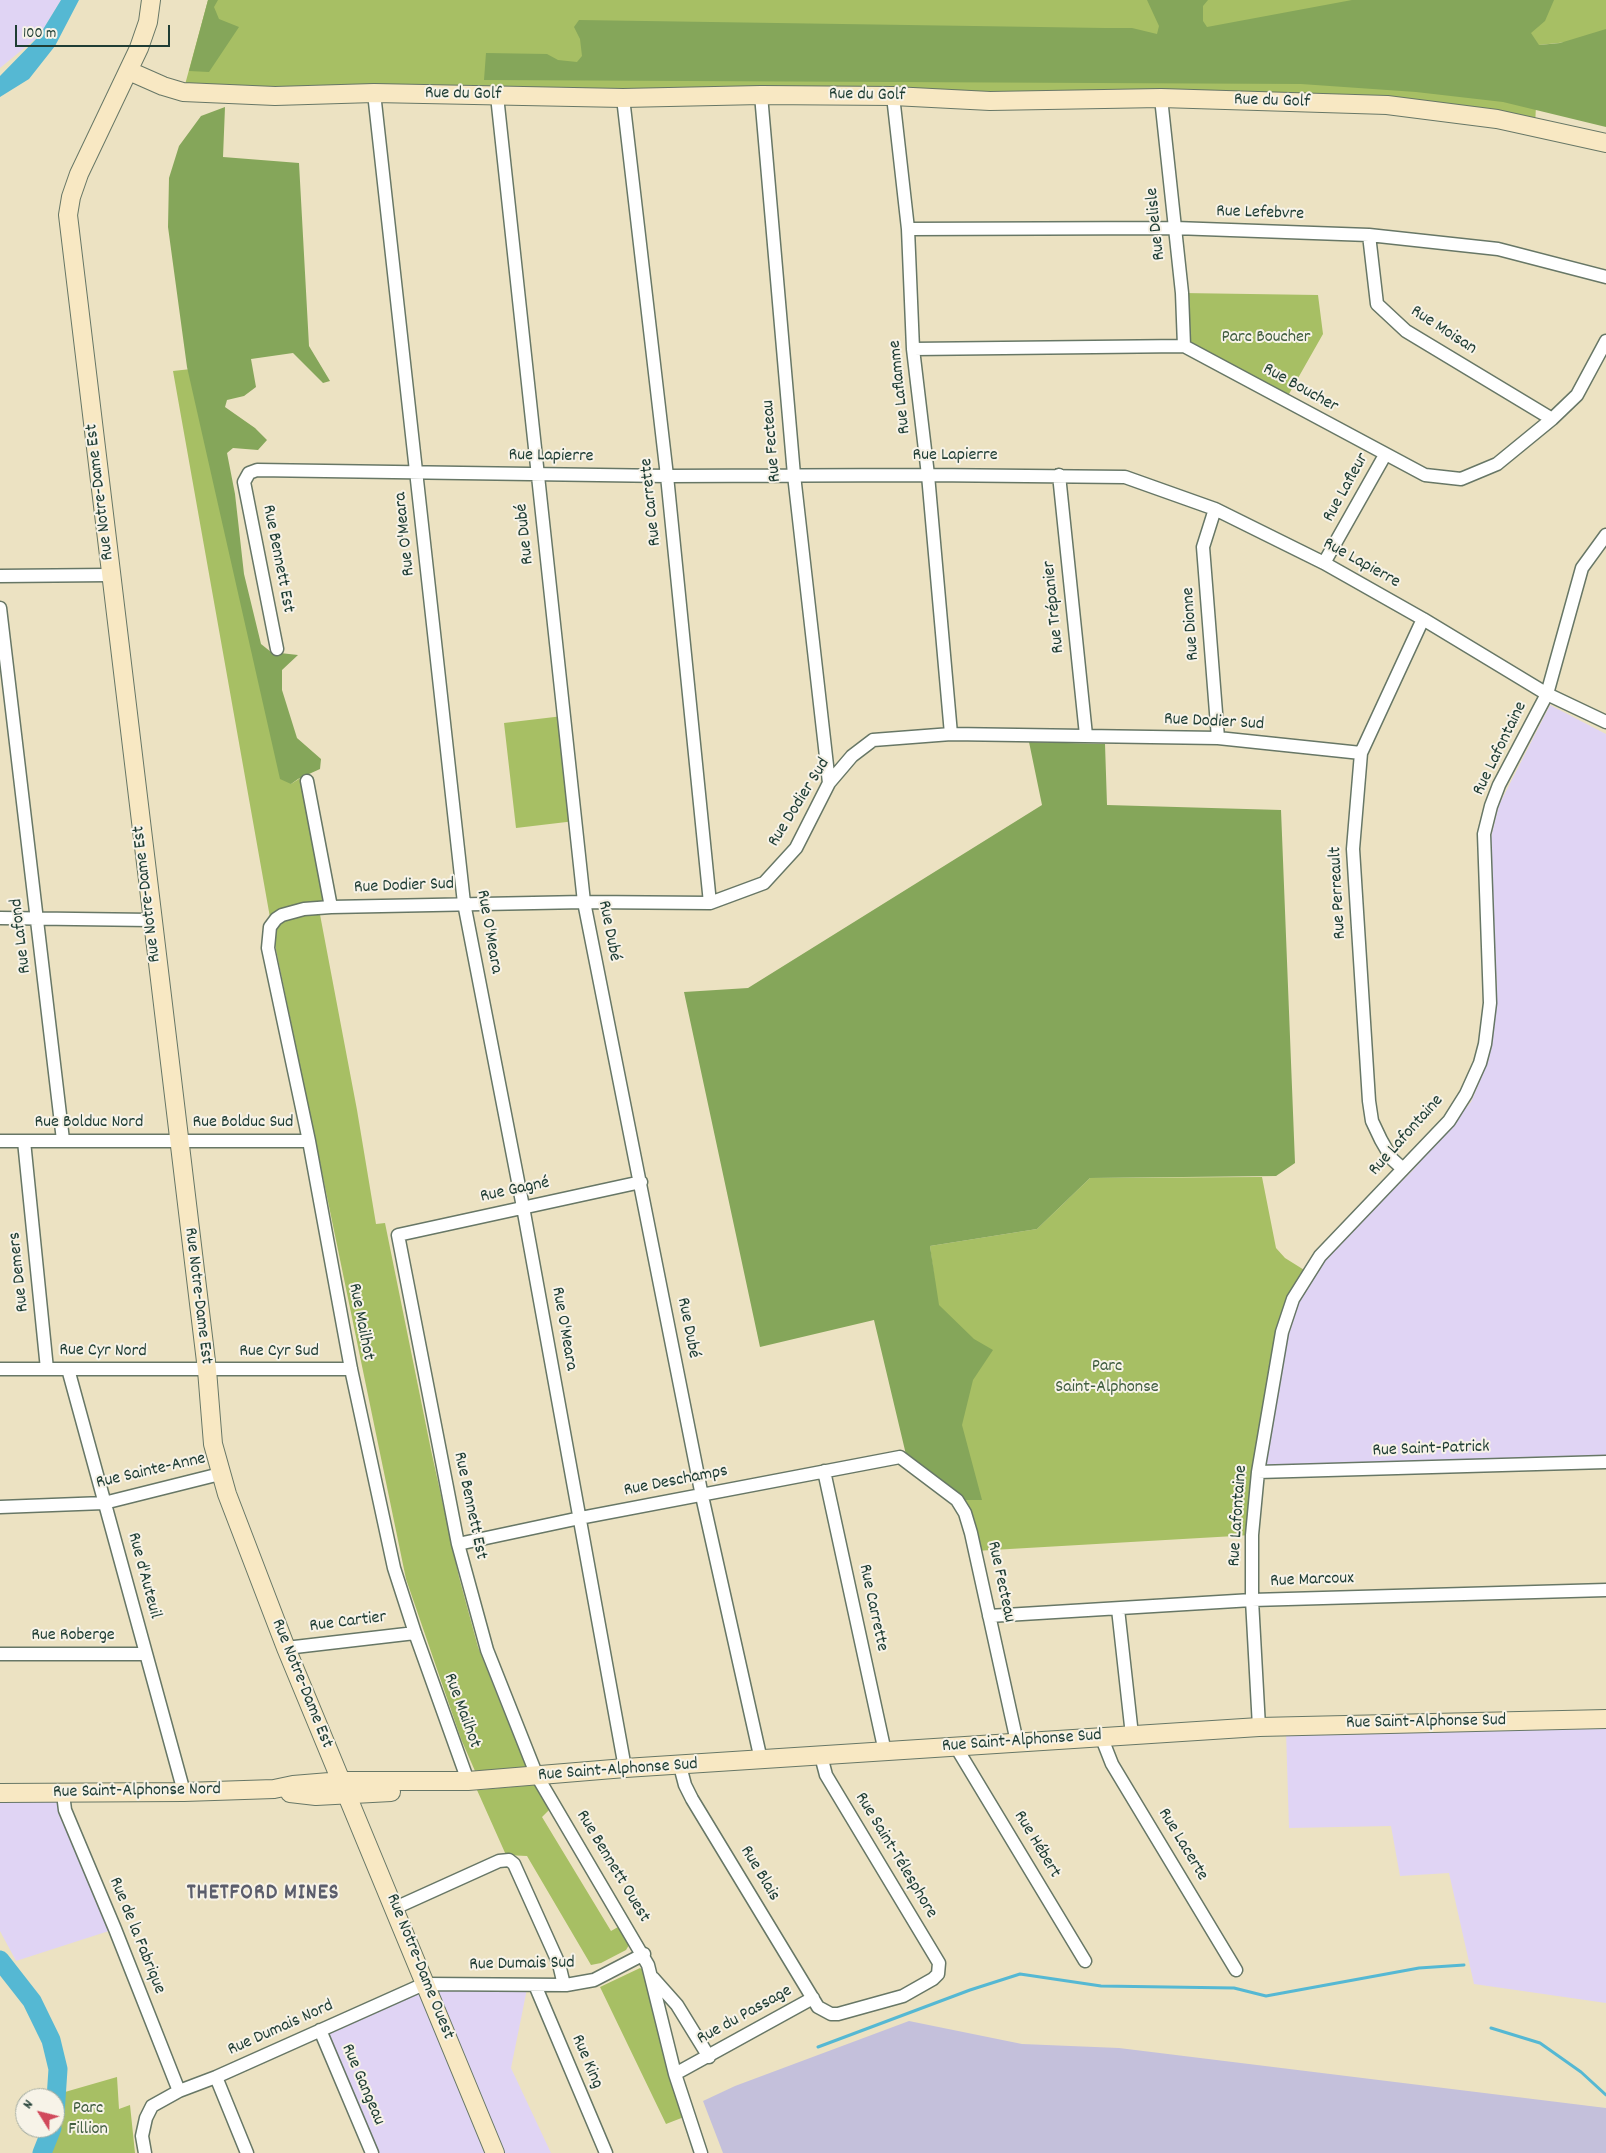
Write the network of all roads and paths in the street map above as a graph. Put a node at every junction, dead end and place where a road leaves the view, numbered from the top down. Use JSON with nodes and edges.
{"nodes":[{"id":1,"x":151,"y":0,"type":"edge"},
{"id":2,"x":129,"y":71,"type":"junction"},
{"id":3,"x":374,"y":93,"type":"junction"},
{"id":4,"x":761,"y":94,"type":"junction"},
{"id":5,"x":497,"y":96,"type":"junction"},
{"id":6,"x":893,"y":96,"type":"junction"},
{"id":7,"x":623,"y":98,"type":"junction"},
{"id":8,"x":1161,"y":98,"type":"junction"},
{"id":9,"x":1606,"y":143,"type":"edge"},
{"id":10,"x":1175,"y":228,"type":"junction"},
{"id":11,"x":908,"y":229,"type":"junction"},
{"id":12,"x":1369,"y":235,"type":"junction"},
{"id":13,"x":1606,"y":277,"type":"edge"},
{"id":14,"x":1606,"y":341,"type":"edge"},
{"id":15,"x":1184,"y":346,"type":"junction"},
{"id":16,"x":913,"y":349,"type":"junction"},
{"id":17,"x":1552,"y":419,"type":"junction"},
{"id":18,"x":1385,"y":455,"type":"junction"},
{"id":19,"x":416,"y":472,"type":"junction"},
{"id":20,"x":538,"y":474,"type":"junction"},
{"id":21,"x":794,"y":475,"type":"junction"},
{"id":22,"x":928,"y":475,"type":"junction"},
{"id":23,"x":246,"y":476,"type":"joint"},
{"id":24,"x":667,"y":476,"type":"junction"},
{"id":25,"x":1059,"y":476,"type":"junction"},
{"id":26,"x":1215,"y":509,"type":"junction"},
{"id":27,"x":1606,"y":535,"type":"edge"},
{"id":28,"x":1324,"y":563,"type":"junction"},
{"id":29,"x":110,"y":575,"type":"junction"},
{"id":30,"x":0,"y":576,"type":"edge"},
{"id":31,"x":0,"y":608,"type":"edge"},
{"id":32,"x":1423,"y":619,"type":"junction"},
{"id":33,"x":277,"y":649,"type":"dead end"},
{"id":34,"x":1547,"y":694,"type":"junction"},
{"id":35,"x":1606,"y":722,"type":"edge"},
{"id":36,"x":951,"y":734,"type":"junction"},
{"id":37,"x":1086,"y":735,"type":"junction"},
{"id":38,"x":1218,"y":738,"type":"junction"},
{"id":39,"x":1362,"y":753,"type":"junction"},
{"id":40,"x":307,"y":781,"type":"dead end"},
{"id":41,"x":829,"y":783,"type":"junction"},
{"id":42,"x":584,"y":902,"type":"junction"},
{"id":43,"x":464,"y":903,"type":"junction"},
{"id":44,"x":710,"y":903,"type":"junction"},
{"id":45,"x":331,"y":907,"type":"junction"},
{"id":46,"x":0,"y":918,"type":"edge"},
{"id":47,"x":37,"y":919,"type":"junction"},
{"id":48,"x":151,"y":920,"type":"junction"},
{"id":49,"x":63,"y":1140,"type":"junction"},
{"id":50,"x":0,"y":1141,"type":"edge"},
{"id":51,"x":24,"y":1141,"type":"junction"},
{"id":52,"x":309,"y":1141,"type":"junction"},
{"id":53,"x":178,"y":1142,"type":"junction"},
{"id":54,"x":1403,"y":1169,"type":"junction"},
{"id":55,"x":641,"y":1182,"type":"junction"},
{"id":56,"x":523,"y":1207,"type":"junction"},
{"id":57,"x":398,"y":1235,"type":"joint"},
{"id":58,"x":0,"y":1369,"type":"edge"},
{"id":59,"x":48,"y":1369,"type":"junction"},
{"id":60,"x":68,"y":1369,"type":"junction"},
{"id":61,"x":351,"y":1369,"type":"junction"},
{"id":62,"x":207,"y":1370,"type":"junction"},
{"id":63,"x":900,"y":1458,"type":"joint"},
{"id":64,"x":1606,"y":1462,"type":"edge"},
{"id":65,"x":824,"y":1471,"type":"junction"},
{"id":66,"x":1258,"y":1472,"type":"junction"},
{"id":67,"x":220,"y":1474,"type":"junction"},
{"id":68,"x":702,"y":1496,"type":"junction"},
{"id":69,"x":104,"y":1502,"type":"junction"},
{"id":70,"x":0,"y":1506,"type":"edge"},
{"id":71,"x":580,"y":1518,"type":"junction"},
{"id":72,"x":458,"y":1544,"type":"junction"},
{"id":73,"x":1606,"y":1590,"type":"edge"},
{"id":74,"x":1252,"y":1600,"type":"junction"},
{"id":75,"x":1118,"y":1609,"type":"junction"},
{"id":76,"x":989,"y":1616,"type":"junction"},
{"id":77,"x":415,"y":1633,"type":"junction"},
{"id":78,"x":286,"y":1648,"type":"junction"},
{"id":79,"x":0,"y":1654,"type":"edge"},
{"id":80,"x":146,"y":1654,"type":"junction"},
{"id":81,"x":1606,"y":1718,"type":"edge"},
{"id":82,"x":1259,"y":1727,"type":"junction"},
{"id":83,"x":1132,"y":1735,"type":"junction"},
{"id":84,"x":1101,"y":1736,"type":"junction"},
{"id":85,"x":1016,"y":1742,"type":"junction"},
{"id":86,"x":956,"y":1747,"type":"junction"},
{"id":87,"x":885,"y":1752,"type":"junction"},
{"id":88,"x":821,"y":1756,"type":"junction"},
{"id":89,"x":761,"y":1760,"type":"junction"},
{"id":90,"x":680,"y":1766,"type":"junction"},
{"id":91,"x":625,"y":1768,"type":"junction"},
{"id":92,"x":536,"y":1776,"type":"junction"},
{"id":93,"x":468,"y":1781,"type":"junction"},
{"id":94,"x":345,"y":1788,"type":"junction"},
{"id":95,"x":184,"y":1792,"type":"junction"},
{"id":96,"x":0,"y":1793,"type":"edge"},
{"id":97,"x":63,"y":1794,"type":"junction"},
{"id":98,"x":395,"y":1908,"type":"junction"},
{"id":99,"x":644,"y":1954,"type":"junction"},
{"id":100,"x":1085,"y":1961,"type":"dead end"},
{"id":101,"x":1236,"y":1970,"type":"dead end"},
{"id":102,"x":938,"y":1974,"type":"joint"},
{"id":103,"x":653,"y":1978,"type":"junction"},
{"id":104,"x":424,"y":1984,"type":"junction"},
{"id":105,"x":534,"y":1985,"type":"junction"},
{"id":106,"x":564,"y":1985,"type":"junction"},
{"id":107,"x":813,"y":1998,"type":"junction"},
{"id":108,"x":320,"y":2030,"type":"junction"},
{"id":109,"x":708,"y":2057,"type":"junction"},
{"id":110,"x":675,"y":2074,"type":"junction"},
{"id":111,"x":216,"y":2078,"type":"junction"},
{"id":112,"x":179,"y":2091,"type":"junction"},
{"id":113,"x":145,"y":2153,"type":"edge"},
{"id":114,"x":248,"y":2153,"type":"edge"},
{"id":115,"x":372,"y":2153,"type":"edge"},
{"id":116,"x":495,"y":2153,"type":"edge"},
{"id":117,"x":606,"y":2153,"type":"edge"},
{"id":118,"x":702,"y":2153,"type":"edge"}],
"edges":[{"from":1,"to":2,"type":"street","name":"Rue Notre-Dame Est"},
{"from":2,"to":3,"type":"street","name":"Rue du Golf"},
{"from":2,"to":29,"type":"street","name":"Rue Notre-Dame Est"},
{"from":3,"to":5,"type":"street","name":"Rue du Golf"},
{"from":3,"to":19,"type":"street","name":"Rue O'Meara"},
{"from":4,"to":6,"type":"street","name":"Rue du Golf"},
{"from":4,"to":7,"type":"street","name":"Rue du Golf"},
{"from":4,"to":21,"type":"street","name":"Rue Fecteau"},
{"from":5,"to":7,"type":"street","name":"Rue du Golf"},
{"from":5,"to":20,"type":"street","name":"Rue Dubé"},
{"from":6,"to":8,"type":"street","name":"Rue du Golf"},
{"from":6,"to":11,"type":"street","name":"Rue Laflamme"},
{"from":7,"to":24,"type":"street","name":"Rue Carrette"},
{"from":8,"to":9,"type":"street","name":"Rue du Golf"},
{"from":8,"to":10,"type":"street","name":"Rue Delisle"},
{"from":10,"to":11,"type":"street","name":"Rue Lefebvre"},
{"from":10,"to":12,"type":"street","name":"Rue Lefebvre"},
{"from":10,"to":15,"type":"street","name":"Rue Delisle"},
{"from":11,"to":16,"type":"street","name":"Rue Laflamme"},
{"from":12,"to":13,"type":"street","name":"Rue Lefebvre"},
{"from":12,"to":17,"type":"street","name":"Rue Moisan"},
{"from":14,"to":17,"type":"street","name":"Rue Boucher"},
{"from":15,"to":16,"type":"street","name":"Rue Boucher"},
{"from":15,"to":18,"type":"street","name":"Rue Boucher"},
{"from":16,"to":22,"type":"street","name":"Rue Laflamme"},
{"from":17,"to":18,"type":"street","name":"Rue Boucher"},
{"from":18,"to":28,"type":"street","name":"Rue Lafleur"},
{"from":19,"to":20,"type":"street","name":"Rue Lapierre"},
{"from":19,"to":23,"type":"street","name":"Rue Lapierre"},
{"from":19,"to":43,"type":"street","name":"Rue O'Meara"},
{"from":20,"to":24,"type":"street","name":"Rue Lapierre"},
{"from":20,"to":42,"type":"street","name":"Rue Dubé"},
{"from":21,"to":22,"type":"street","name":"Rue Lapierre"},
{"from":21,"to":24,"type":"street","name":"Rue Lapierre"},
{"from":21,"to":41,"type":"street","name":"Rue Fecteau"},
{"from":22,"to":25,"type":"street","name":"Rue Lapierre"},
{"from":22,"to":36,"type":"street","name":"Rue Laflamme"},
{"from":23,"to":33,"type":"street","name":"Rue Bennett Est"},
{"from":24,"to":44,"type":"street","name":"Rue Carrette"},
{"from":25,"to":26,"type":"street","name":"Rue Lapierre"},
{"from":25,"to":37,"type":"street","name":"Rue Trépanier"},
{"from":26,"to":28,"type":"street","name":"Rue Lapierre"},
{"from":26,"to":38,"type":"street","name":"Rue Dionne"},
{"from":27,"to":34,"type":"street","name":"Rue Lafontaine"},
{"from":28,"to":32,"type":"street","name":"Rue Lapierre"},
{"from":29,"to":30,"type":"street"},
{"from":29,"to":48,"type":"street","name":"Rue Notre-Dame Est"},
{"from":31,"to":47,"type":"street","name":"Rue Lafond"},
{"from":32,"to":34,"type":"street","name":"Rue Lapierre"},
{"from":32,"to":39,"type":"street","name":"Rue Perreault"},
{"from":34,"to":35,"type":"street","name":"Rue Lapierre"},
{"from":34,"to":54,"type":"street","name":"Rue Lafontaine"},
{"from":36,"to":37,"type":"street","name":"Rue Dodier Sud"},
{"from":36,"to":41,"type":"street","name":"Rue Dodier Sud"},
{"from":37,"to":38,"type":"street","name":"Rue Dodier Sud"},
{"from":38,"to":39,"type":"street","name":"Rue Dodier Sud"},
{"from":39,"to":54,"type":"street","name":"Rue Perreault"},
{"from":40,"to":45,"type":"street"},
{"from":41,"to":44,"type":"street","name":"Rue Dodier Sud"},
{"from":42,"to":43,"type":"street","name":"Rue Dodier Sud"},
{"from":42,"to":44,"type":"street","name":"Rue Dodier Sud"},
{"from":42,"to":55,"type":"street","name":"Rue Dubé"},
{"from":43,"to":45,"type":"street","name":"Rue Dodier Sud"},
{"from":43,"to":56,"type":"street","name":"Rue O'Meara"},
{"from":45,"to":52,"type":"street","name":"Rue Mailhot"},
{"from":46,"to":47,"type":"street"},
{"from":47,"to":48,"type":"street"},
{"from":47,"to":49,"type":"street","name":"Rue Lafond"},
{"from":48,"to":53,"type":"street","name":"Rue Notre-Dame Est"},
{"from":49,"to":51,"type":"street","name":"Rue Bolduc Nord"},
{"from":49,"to":53,"type":"street","name":"Rue Bolduc Nord"},
{"from":50,"to":51,"type":"street","name":"Rue Bolduc Nord"},
{"from":51,"to":59,"type":"street","name":"Rue Demers"},
{"from":52,"to":53,"type":"street","name":"Rue Bolduc Sud"},
{"from":52,"to":61,"type":"street","name":"Rue Mailhot"},
{"from":53,"to":62,"type":"street","name":"Rue Notre-Dame Est"},
{"from":54,"to":66,"type":"street","name":"Rue Lafontaine"},
{"from":55,"to":56,"type":"street","name":"Rue Gagné"},
{"from":55,"to":68,"type":"street","name":"Rue Dubé"},
{"from":56,"to":57,"type":"street","name":"Rue Gagné"},
{"from":56,"to":71,"type":"street","name":"Rue O'Meara"},
{"from":57,"to":72,"type":"street","name":"Rue Bennett Est"},
{"from":58,"to":59,"type":"street","name":"Rue Cyr Nord"},
{"from":59,"to":60,"type":"street","name":"Rue Cyr Nord"},
{"from":60,"to":62,"type":"street","name":"Rue Cyr Nord"},
{"from":60,"to":69,"type":"street","name":"Rue d'Auteuil"},
{"from":61,"to":62,"type":"street","name":"Rue Cyr Sud"},
{"from":61,"to":77,"type":"street","name":"Rue Mailhot"},
{"from":62,"to":67,"type":"street","name":"Rue Notre-Dame Est"},
{"from":63,"to":65,"type":"street","name":"Rue Deschamps"},
{"from":63,"to":76,"type":"street","name":"Rue Fecteau"},
{"from":64,"to":66,"type":"street","name":"Rue Saint-Patrick"},
{"from":65,"to":68,"type":"street","name":"Rue Deschamps"},
{"from":65,"to":87,"type":"street","name":"Rue Carrette"},
{"from":66,"to":74,"type":"street","name":"Rue Lafontaine"},
{"from":67,"to":69,"type":"street","name":"Rue Sainte-Anne"},
{"from":67,"to":78,"type":"street","name":"Rue Notre-Dame Est"},
{"from":68,"to":71,"type":"street","name":"Rue Deschamps"},
{"from":68,"to":89,"type":"street","name":"Rue Dubé"},
{"from":69,"to":70,"type":"street","name":"Rue Sainte-Anne"},
{"from":69,"to":80,"type":"street","name":"Rue d'Auteuil"},
{"from":71,"to":72,"type":"street","name":"Rue Deschamps"},
{"from":71,"to":91,"type":"street","name":"Rue O'Meara"},
{"from":72,"to":92,"type":"street","name":"Rue Bennett Est"},
{"from":73,"to":74,"type":"street","name":"Rue Marcoux"},
{"from":74,"to":75,"type":"street","name":"Rue Marcoux"},
{"from":74,"to":82,"type":"street","name":"Rue Lafontaine"},
{"from":75,"to":76,"type":"street","name":"Rue Marcoux"},
{"from":75,"to":83,"type":"street"},
{"from":76,"to":85,"type":"street","name":"Rue Fecteau"},
{"from":77,"to":78,"type":"street","name":"Rue Cartier"},
{"from":77,"to":93,"type":"street","name":"Rue Mailhot"},
{"from":78,"to":94,"type":"street","name":"Rue Notre-Dame Est"},
{"from":79,"to":80,"type":"street","name":"Rue Roberge"},
{"from":80,"to":95,"type":"street","name":"Rue d'Auteuil"},
{"from":81,"to":82,"type":"street","name":"Rue Saint-Alphonse Sud"},
{"from":82,"to":83,"type":"street","name":"Rue Saint-Alphonse Sud"},
{"from":83,"to":84,"type":"street","name":"Rue Saint-Alphonse Sud"},
{"from":84,"to":85,"type":"street","name":"Rue Saint-Alphonse Sud"},
{"from":84,"to":101,"type":"street","name":"Rue Lacerte"},
{"from":85,"to":86,"type":"street","name":"Rue Saint-Alphonse Sud"},
{"from":86,"to":87,"type":"street","name":"Rue Saint-Alphonse Sud"},
{"from":86,"to":100,"type":"street","name":"Rue Hébert"},
{"from":87,"to":88,"type":"street","name":"Rue Saint-Alphonse Sud"},
{"from":88,"to":89,"type":"street","name":"Rue Saint-Alphonse Sud"},
{"from":88,"to":102,"type":"street","name":"Rue Saint-Télesphore"},
{"from":89,"to":90,"type":"street","name":"Rue Saint-Alphonse Sud"},
{"from":90,"to":91,"type":"street","name":"Rue Saint-Alphonse Sud"},
{"from":90,"to":107,"type":"street","name":"Rue Blais"},
{"from":91,"to":92,"type":"street","name":"Rue Saint-Alphonse Sud"},
{"from":92,"to":93,"type":"street","name":"Rue Saint-Alphonse Sud"},
{"from":92,"to":99,"type":"street","name":"Rue Bennett Ouest"},
{"from":93,"to":94,"type":"street","name":"Rue Saint-Alphonse Sud"},
{"from":94,"to":95,"type":"street","name":"Rue Saint-Alphonse Nord"},
{"from":94,"to":98,"type":"street","name":"Rue Notre-Dame Ouest"},
{"from":95,"to":97,"type":"street","name":"Rue Saint-Alphonse Nord"},
{"from":96,"to":97,"type":"street","name":"Rue Saint-Alphonse Nord"},
{"from":97,"to":112,"type":"street","name":"Rue de la Fabrique"},
{"from":98,"to":104,"type":"street","name":"Rue Notre-Dame Ouest"},
{"from":98,"to":106,"type":"street"},
{"from":99,"to":103,"type":"street","name":"Rue Bennett Ouest"},
{"from":99,"to":106,"type":"street","name":"Rue Dumais Sud"},
{"from":102,"to":107,"type":"street","name":"Rue du Passage"},
{"from":103,"to":109,"type":"street","name":"Rue Bennett Ouest"},
{"from":103,"to":110,"type":"street","name":"Rue Bennett Ouest"},
{"from":104,"to":105,"type":"street","name":"Rue Dumais Sud"},
{"from":104,"to":108,"type":"street","name":"Rue Dumais Nord"},
{"from":104,"to":116,"type":"street","name":"Rue Notre-Dame Ouest"},
{"from":105,"to":106,"type":"street","name":"Rue Dumais Sud"},
{"from":105,"to":117,"type":"street","name":"Rue King"},
{"from":107,"to":109,"type":"street","name":"Rue du Passage"},
{"from":108,"to":111,"type":"street","name":"Rue Dumais Nord"},
{"from":108,"to":115,"type":"street","name":"Rue Gangeau"},
{"from":109,"to":110,"type":"street","name":"Rue du Passage"},
{"from":110,"to":118,"type":"street","name":"Rue Bennett Ouest"},
{"from":111,"to":112,"type":"street","name":"Rue Dumais Nord"},
{"from":111,"to":114,"type":"street"},
{"from":112,"to":113,"type":"street","name":"Rue Dumais Nord"}]}
